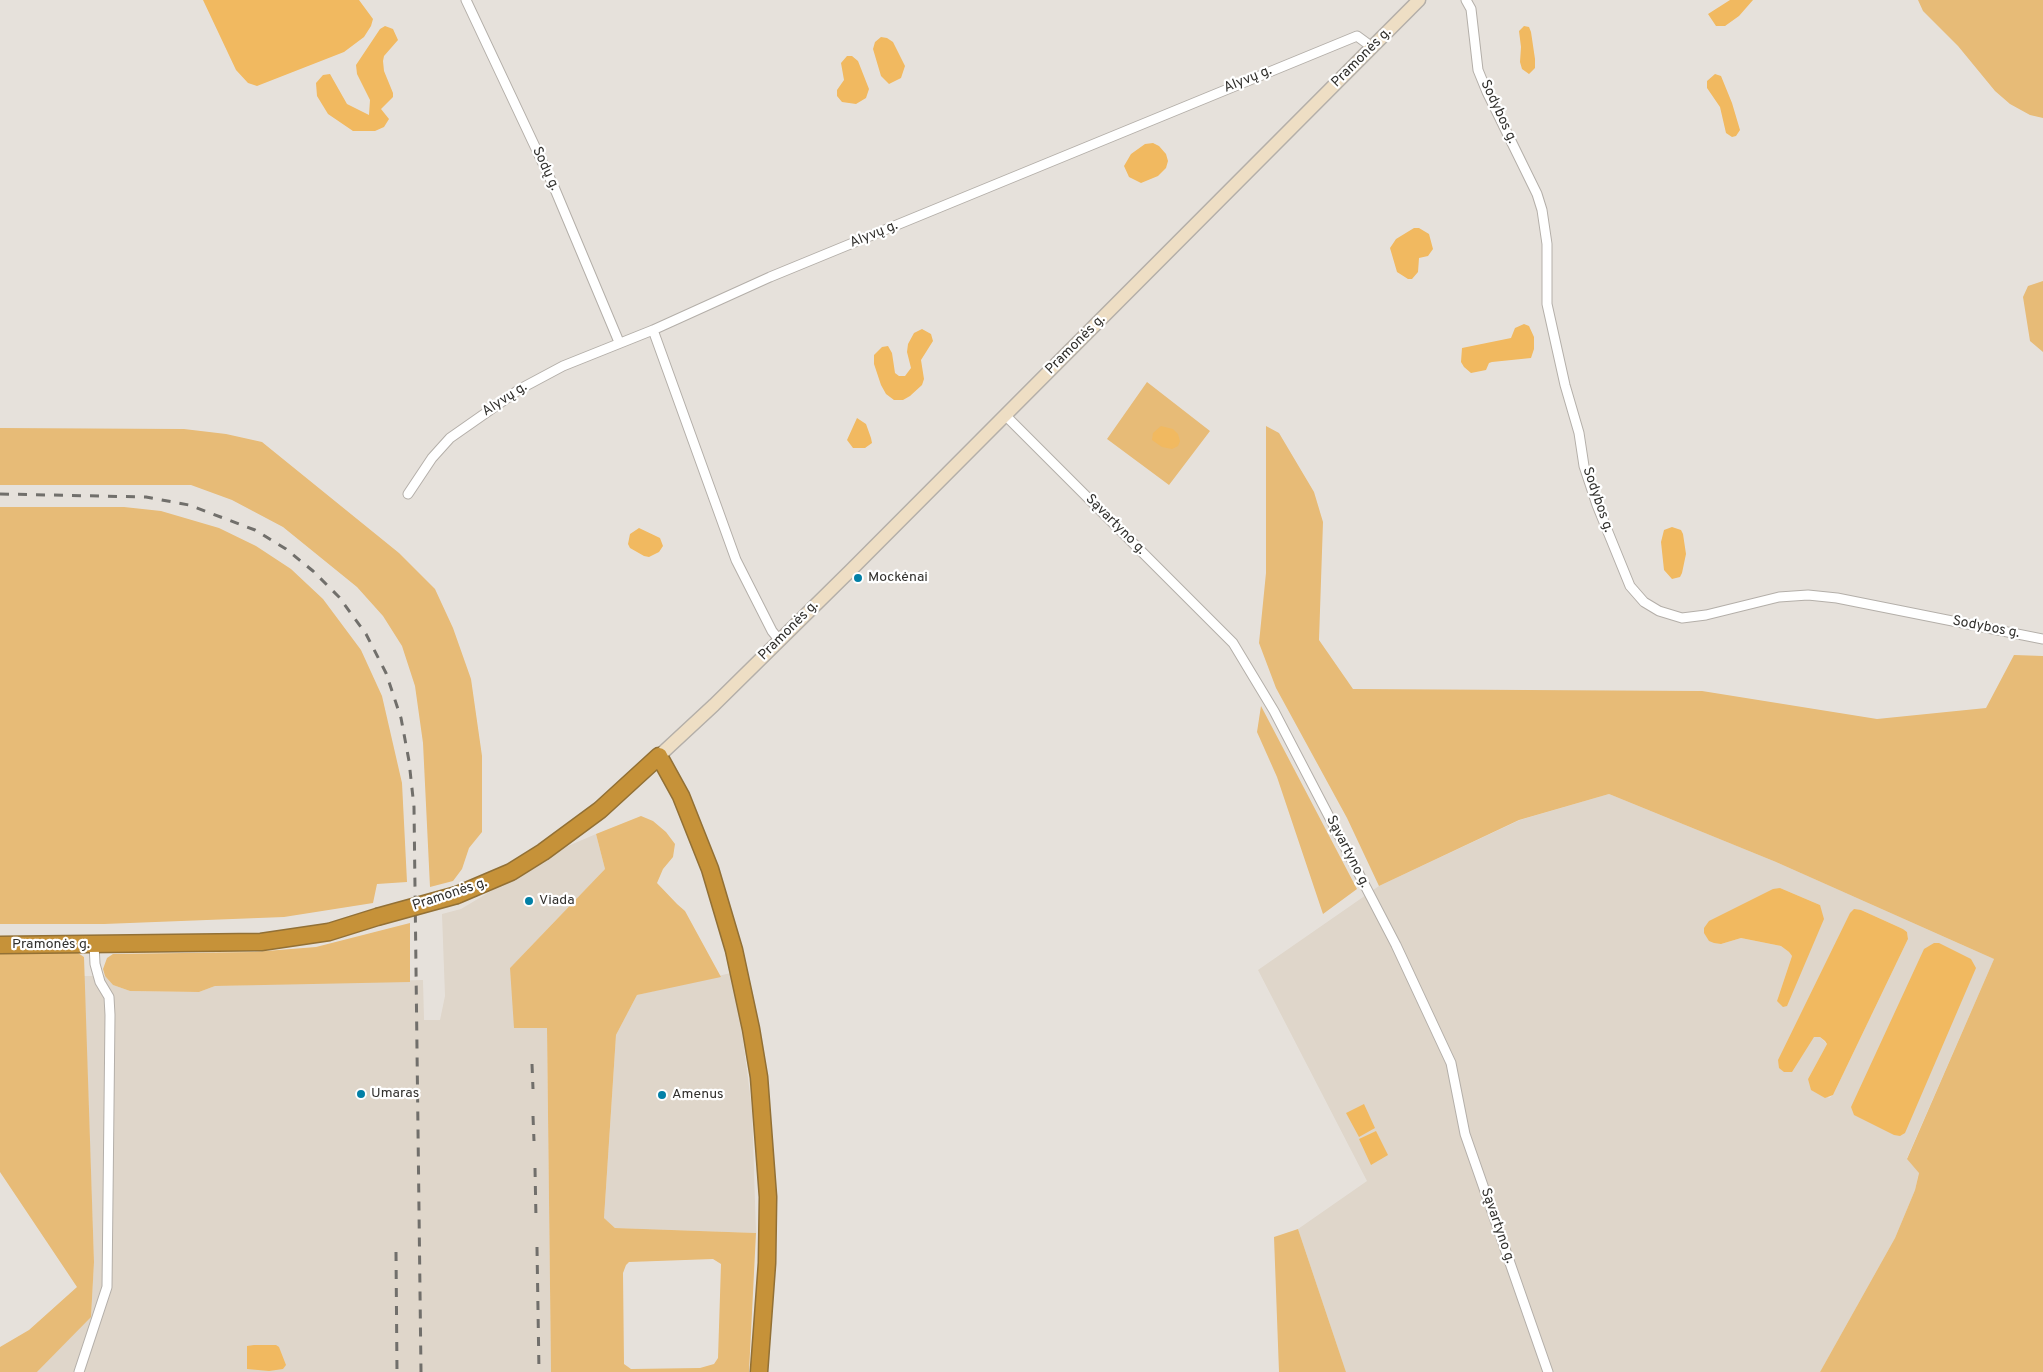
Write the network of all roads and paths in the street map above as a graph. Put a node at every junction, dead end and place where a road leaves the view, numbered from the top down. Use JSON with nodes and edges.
{"nodes":[{"id":1,"x":466,"y":0,"type":"edge"},
{"id":2,"x":1418,"y":0,"type":"edge"},
{"id":3,"x":1466,"y":0,"type":"edge"},
{"id":4,"x":1372,"y":47,"type":"junction"},
{"id":5,"x":653,"y":330,"type":"junction"},
{"id":6,"x":619,"y":342,"type":"junction"},
{"id":7,"x":1006,"y":416,"type":"junction"},
{"id":8,"x":408,"y":494,"type":"dead end"},
{"id":9,"x":2043,"y":639,"type":"edge"},
{"id":10,"x":780,"y":641,"type":"junction"},
{"id":11,"x":659,"y":756,"type":"junction"},
{"id":12,"x":94,"y":944,"type":"junction"},
{"id":13,"x":0,"y":945,"type":"edge"},
{"id":14,"x":79,"y":1372,"type":"edge"},
{"id":15,"x":759,"y":1372,"type":"edge"},
{"id":16,"x":1548,"y":1372,"type":"edge"}],
"edges":[{"from":1,"to":6,"type":"street","name":"Sodų g."},
{"from":2,"to":4,"type":"main road","name":"Pramonės g."},
{"from":3,"to":9,"type":"street","name":"Sodybos g."},
{"from":4,"to":5,"type":"street","name":"Alyvų g."},
{"from":4,"to":7,"type":"main road","name":"Pramonės g."},
{"from":5,"to":6,"type":"street","name":"Alyvų g."},
{"from":5,"to":10,"type":"street"},
{"from":6,"to":8,"type":"street","name":"Alyvų g."},
{"from":7,"to":10,"type":"main road","name":"Pramonės g."},
{"from":7,"to":16,"type":"street","name":"Sąvartyno g."},
{"from":10,"to":11,"type":"main road","name":"Pramonės g."},
{"from":11,"to":12,"type":"highway","name":"Pramonės g.","bridge":true},
{"from":11,"to":15,"type":"highway"},
{"from":12,"to":13,"type":"highway","name":"Pramonės g."},
{"from":12,"to":14,"type":"street"}]}
